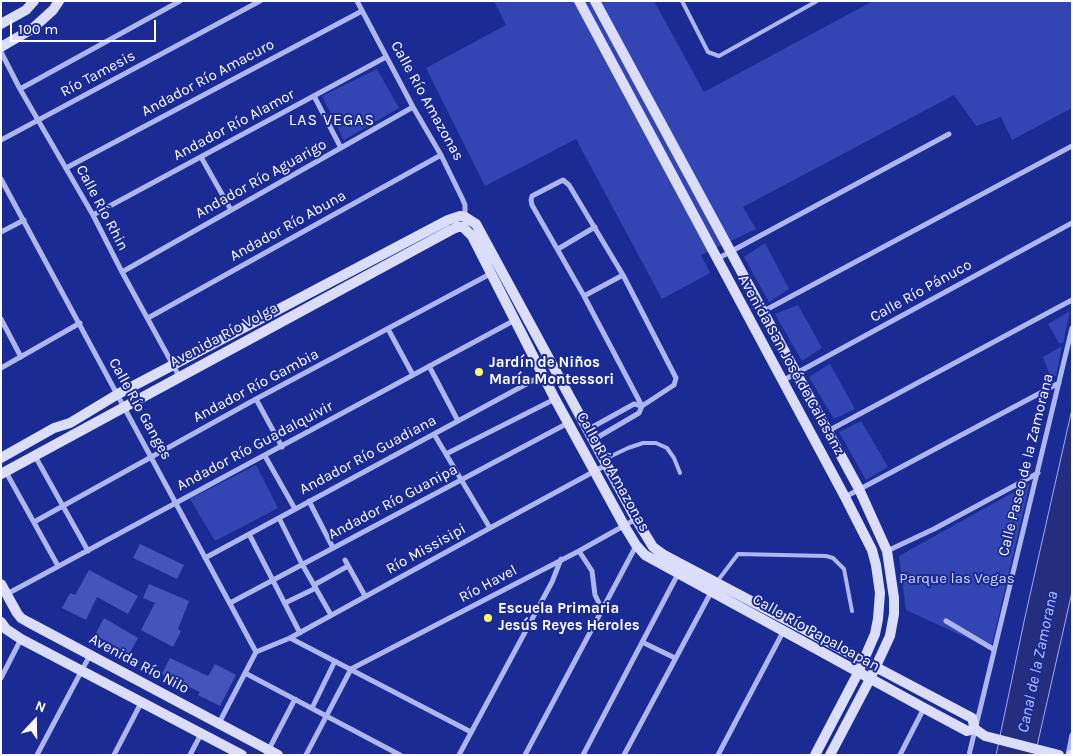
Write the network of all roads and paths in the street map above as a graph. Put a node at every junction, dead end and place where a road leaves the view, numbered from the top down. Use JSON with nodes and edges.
{"nodes":[{"id":1,"x":34,"y":1,"type":"edge"},
{"id":2,"x":58,"y":1,"type":"edge"},
{"id":3,"x":180,"y":1,"type":"edge"},
{"id":4,"x":260,"y":1,"type":"edge"},
{"id":5,"x":357,"y":1,"type":"edge"},
{"id":6,"x":579,"y":1,"type":"edge"},
{"id":7,"x":595,"y":1,"type":"edge"},
{"id":8,"x":682,"y":1,"type":"edge"},
{"id":9,"x":817,"y":1,"type":"edge"},
{"id":10,"x":362,"y":10,"type":"junction"},
{"id":11,"x":1,"y":24,"type":"edge"},
{"id":12,"x":1,"y":47,"type":"edge"},
{"id":13,"x":1,"y":52,"type":"edge"},
{"id":14,"x":386,"y":57,"type":"junction"},
{"id":15,"x":20,"y":89,"type":"junction"},
{"id":16,"x":314,"y":96,"type":"junction"},
{"id":17,"x":413,"y":107,"type":"junction"},
{"id":18,"x":38,"y":120,"type":"junction"},
{"id":19,"x":665,"y":130,"type":"junction"},
{"id":20,"x":949,"y":134,"type":"dead end"},
{"id":21,"x":652,"y":138,"type":"junction"},
{"id":22,"x":1,"y":140,"type":"edge"},
{"id":23,"x":1072,"y":146,"type":"edge"},
{"id":24,"x":341,"y":148,"type":"junction"},
{"id":25,"x":441,"y":155,"type":"junction"},
{"id":26,"x":201,"y":157,"type":"junction"},
{"id":27,"x":66,"y":168,"type":"junction"},
{"id":28,"x":1,"y":179,"type":"edge"},
{"id":29,"x":232,"y":210,"type":"junction"},
{"id":30,"x":93,"y":215,"type":"junction"},
{"id":31,"x":24,"y":220,"type":"junction"},
{"id":32,"x":464,"y":222,"type":"junction"},
{"id":33,"x":1072,"y":223,"type":"edge"},
{"id":34,"x":595,"y":227,"type":"junction"},
{"id":35,"x":1,"y":232,"type":"edge"},
{"id":36,"x":558,"y":249,"type":"junction"},
{"id":37,"x":731,"y":252,"type":"junction"},
{"id":38,"x":716,"y":260,"type":"junction"},
{"id":39,"x":122,"y":272,"type":"junction"},
{"id":40,"x":492,"y":273,"type":"junction"},
{"id":41,"x":623,"y":275,"type":"junction"},
{"id":42,"x":584,"y":296,"type":"junction"},
{"id":43,"x":1072,"y":300,"type":"edge"},
{"id":44,"x":762,"y":312,"type":"junction"},
{"id":45,"x":148,"y":318,"type":"junction"},
{"id":46,"x":1,"y":319,"type":"edge"},
{"id":47,"x":515,"y":320,"type":"junction"},
{"id":48,"x":80,"y":323,"type":"junction"},
{"id":49,"x":1072,"y":328,"type":"edge"},
{"id":50,"x":388,"y":329,"type":"junction"},
{"id":51,"x":546,"y":354,"type":"junction"},
{"id":52,"x":21,"y":357,"type":"junction"},
{"id":53,"x":535,"y":360,"type":"junction"},
{"id":54,"x":173,"y":365,"type":"junction"},
{"id":55,"x":429,"y":366,"type":"junction"},
{"id":56,"x":1,"y":368,"type":"edge"},
{"id":57,"x":543,"y":374,"type":"junction"},
{"id":58,"x":796,"y":374,"type":"junction"},
{"id":59,"x":413,"y":375,"type":"junction"},
{"id":60,"x":179,"y":376,"type":"junction"},
{"id":61,"x":782,"y":380,"type":"junction"},
{"id":62,"x":1059,"y":383,"type":"junction"},
{"id":63,"x":118,"y":394,"type":"junction"},
{"id":64,"x":256,"y":399,"type":"junction"},
{"id":65,"x":555,"y":399,"type":"junction"},
{"id":66,"x":642,"y":406,"type":"junction"},
{"id":67,"x":124,"y":407,"type":"junction"},
{"id":68,"x":458,"y":420,"type":"junction"},
{"id":69,"x":568,"y":423,"type":"junction"},
{"id":70,"x":587,"y":430,"type":"junction"},
{"id":71,"x":828,"y":432,"type":"junction"},
{"id":72,"x":434,"y":434,"type":"junction"},
{"id":73,"x":593,"y":440,"type":"junction"},
{"id":74,"x":282,"y":447,"type":"junction"},
{"id":75,"x":446,"y":454,"type":"junction"},
{"id":76,"x":35,"y":456,"type":"junction"},
{"id":77,"x":152,"y":456,"type":"junction"},
{"id":78,"x":265,"y":456,"type":"junction"},
{"id":79,"x":1,"y":458,"type":"edge"},
{"id":80,"x":605,"y":463,"type":"junction"},
{"id":81,"x":4,"y":472,"type":"edge"},
{"id":82,"x":594,"y":472,"type":"junction"},
{"id":83,"x":680,"y":473,"type":"dead end"},
{"id":84,"x":1038,"y":473,"type":"junction"},
{"id":85,"x":460,"y":480,"type":"junction"},
{"id":86,"x":859,"y":489,"type":"junction"},
{"id":87,"x":845,"y":497,"type":"junction"},
{"id":88,"x":309,"y":501,"type":"junction"},
{"id":89,"x":176,"y":502,"type":"junction"},
{"id":90,"x":63,"y":506,"type":"junction"},
{"id":91,"x":295,"y":509,"type":"junction"},
{"id":92,"x":279,"y":518,"type":"junction"},
{"id":93,"x":636,"y":519,"type":"junction"},
{"id":94,"x":34,"y":522,"type":"junction"},
{"id":95,"x":625,"y":527,"type":"junction"},
{"id":96,"x":490,"y":528,"type":"junction"},
{"id":97,"x":249,"y":534,"type":"junction"},
{"id":98,"x":636,"y":546,"type":"junction"},
{"id":99,"x":653,"y":547,"type":"joint"},
{"id":100,"x":333,"y":548,"type":"junction"},
{"id":101,"x":88,"y":550,"type":"junction"},
{"id":102,"x":579,"y":551,"type":"junction"},
{"id":103,"x":887,"y":551,"type":"junction"},
{"id":104,"x":645,"y":555,"type":"joint"},
{"id":105,"x":205,"y":558,"type":"junction"},
{"id":106,"x":562,"y":559,"type":"junction"},
{"id":107,"x":345,"y":560,"type":"dead end"},
{"id":108,"x":302,"y":564,"type":"junction"},
{"id":109,"x":58,"y":566,"type":"junction"},
{"id":110,"x":348,"y":566,"type":"junction"},
{"id":111,"x":681,"y":569,"type":"junction"},
{"id":112,"x":273,"y":579,"type":"junction"},
{"id":113,"x":1,"y":584,"type":"edge"},
{"id":114,"x":315,"y":586,"type":"junction"},
{"id":115,"x":714,"y":587,"type":"junction"},
{"id":116,"x":7,"y":594,"type":"junction"},
{"id":117,"x":365,"y":596,"type":"junction"},
{"id":118,"x":230,"y":603,"type":"junction"},
{"id":119,"x":285,"y":603,"type":"junction"},
{"id":120,"x":602,"y":609,"type":"junction"},
{"id":121,"x":852,"y":611,"type":"dead end"},
{"id":122,"x":331,"y":615,"type":"junction"},
{"id":123,"x":946,"y":621,"type":"dead end"},
{"id":124,"x":1,"y":622,"type":"edge"},
{"id":125,"x":783,"y":632,"type":"junction"},
{"id":126,"x":300,"y":633,"type":"junction"},
{"id":127,"x":290,"y":638,"type":"junction"},
{"id":128,"x":21,"y":639,"type":"junction"},
{"id":129,"x":642,"y":642,"type":"junction"},
{"id":130,"x":993,"y":648,"type":"junction"},
{"id":131,"x":256,"y":652,"type":"junction"},
{"id":132,"x":90,"y":655,"type":"junction"},
{"id":133,"x":675,"y":658,"type":"junction"},
{"id":134,"x":864,"y":660,"type":"junction"},
{"id":135,"x":335,"y":661,"type":"junction"},
{"id":136,"x":876,"y":667,"type":"junction"},
{"id":137,"x":351,"y":669,"type":"junction"},
{"id":138,"x":82,"y":671,"type":"junction"},
{"id":139,"x":245,"y":673,"type":"junction"},
{"id":140,"x":858,"y":673,"type":"junction"},
{"id":141,"x":1,"y":678,"type":"edge"},
{"id":142,"x":870,"y":680,"type":"junction"},
{"id":143,"x":295,"y":699,"type":"junction"},
{"id":144,"x":142,"y":703,"type":"junction"},
{"id":145,"x":312,"y":708,"type":"junction"},
{"id":146,"x":924,"y":708,"type":"junction"},
{"id":147,"x":326,"y":715,"type":"junction"},
{"id":148,"x":219,"y":723,"type":"junction"},
{"id":149,"x":975,"y":729,"type":"junction"},
{"id":150,"x":471,"y":732,"type":"junction"},
{"id":151,"x":201,"y":734,"type":"junction"},
{"id":152,"x":1072,"y":735,"type":"edge"},
{"id":153,"x":271,"y":753,"type":"edge"},
{"id":154,"x":462,"y":754,"type":"edge"},
{"id":155,"x":37,"y":755,"type":"edge"},
{"id":156,"x":114,"y":755,"type":"edge"},
{"id":157,"x":190,"y":755,"type":"edge"},
{"id":158,"x":242,"y":755,"type":"edge"},
{"id":159,"x":306,"y":755,"type":"edge"},
{"id":160,"x":400,"y":755,"type":"edge"},
{"id":161,"x":525,"y":755,"type":"edge"},
{"id":162,"x":583,"y":755,"type":"edge"},
{"id":163,"x":624,"y":755,"type":"edge"},
{"id":164,"x":718,"y":755,"type":"edge"},
{"id":165,"x":815,"y":755,"type":"edge"},
{"id":166,"x":830,"y":755,"type":"edge"},
{"id":167,"x":900,"y":755,"type":"edge"},
{"id":168,"x":969,"y":755,"type":"edge"},
{"id":169,"x":1059,"y":755,"type":"edge"},
{"id":170,"x":1070,"y":755,"type":"edge"}],
"edges":[{"from":1,"to":11,"type":"street"},
{"from":2,"to":12,"type":"street"},
{"from":3,"to":15,"type":"street"},
{"from":4,"to":18,"type":"street","name":"Río Tamesis"},
{"from":5,"to":10,"type":"street","name":"Calle Río Amazonas"},
{"from":6,"to":21,"type":"street","name":"Avenida San José de Calasanz"},
{"from":7,"to":19,"type":"street","name":"Avenida San José de Calasanz"},
{"from":8,"to":9,"type":"lane"},
{"from":10,"to":14,"type":"street","name":"Calle Río Amazonas"},
{"from":10,"to":27,"type":"street","name":"Andador Río Amacuro"},
{"from":13,"to":15,"type":"street","name":"Calle Río Rhin"},
{"from":14,"to":16,"type":"street","name":"Andador Río Alamor"},
{"from":14,"to":17,"type":"street","name":"Calle Río Amazonas"},
{"from":15,"to":18,"type":"street","name":"Calle Río Rhin"},
{"from":16,"to":24,"type":"street"},
{"from":16,"to":26,"type":"street","name":"Andador Río Alamor"},
{"from":17,"to":24,"type":"street","name":"Andador Río Aguarigo"},
{"from":17,"to":25,"type":"street","name":"Calle Río Amazonas"},
{"from":18,"to":22,"type":"street","name":"Río Tamesis"},
{"from":18,"to":27,"type":"street","name":"Calle Río Rhin"},
{"from":19,"to":21,"type":"street"},
{"from":19,"to":37,"type":"street","name":"Avenida San José de Calasanz"},
{"from":20,"to":37,"type":"street"},
{"from":21,"to":38,"type":"street","name":"Avenida San José de Calasanz"},
{"from":23,"to":44,"type":"street"},
{"from":24,"to":29,"type":"street","name":"Andador Río Aguarigo"},
{"from":25,"to":32,"type":"street","name":"Calle Río Amazonas"},
{"from":25,"to":45,"type":"street","name":"Andador Río Abuna"},
{"from":26,"to":29,"type":"street"},
{"from":26,"to":30,"type":"street","name":"Andador Río Alamor"},
{"from":27,"to":30,"type":"street","name":"Calle Río Rhin"},
{"from":28,"to":31,"type":"street","name":"Calle Río Ganges"},
{"from":29,"to":39,"type":"street","name":"Andador Río Aguarigo"},
{"from":30,"to":39,"type":"street","name":"Calle Río Rhin"},
{"from":31,"to":35,"type":"street"},
{"from":31,"to":48,"type":"street","name":"Calle Río Ganges"},
{"from":32,"to":40,"type":"street","name":"Calle Río Amazonas"},
{"from":32,"to":51,"type":"street","name":"Calle Río Amazonas"},
{"from":32,"to":54,"type":"street","name":"Avenida Río Volga"},
{"from":32,"to":60,"type":"street","name":"Avenida Río Volga"},
{"from":33,"to":58,"type":"street","name":"Calle Río Pánuco"},
{"from":34,"to":36,"type":"street"},
{"from":34,"to":36,"type":"street"},
{"from":34,"to":41,"type":"street"},
{"from":36,"to":42,"type":"street"},
{"from":37,"to":38,"type":"street"},
{"from":37,"to":44,"type":"street","name":"Avenida San José de Calasanz"},
{"from":38,"to":61,"type":"street","name":"Avenida San José de Calasanz"},
{"from":39,"to":45,"type":"street","name":"Calle Río Rhin"},
{"from":40,"to":47,"type":"street","name":"Calle Río Amazonas"},
{"from":40,"to":50,"type":"street","name":"Andador Río Gambia"},
{"from":41,"to":42,"type":"street"},
{"from":41,"to":66,"type":"street"},
{"from":42,"to":66,"type":"street"},
{"from":43,"to":71,"type":"street"},
{"from":44,"to":58,"type":"street","name":"Avenida San José de Calasanz"},
{"from":45,"to":54,"type":"street","name":"Calle Río Rhin"},
{"from":46,"to":52,"type":"street"},
{"from":47,"to":53,"type":"street","name":"Calle Río Amazonas"},
{"from":47,"to":55,"type":"street","name":"Andador Río Guadalquivir"},
{"from":48,"to":52,"type":"street"},
{"from":48,"to":63,"type":"street","name":"Calle Río Ganges"},
{"from":49,"to":62,"type":"street","name":"Calle Paseo de la Zamorana"},
{"from":50,"to":59,"type":"street"},
{"from":50,"to":64,"type":"street","name":"Andador Río Gambia"},
{"from":51,"to":53,"type":"street"},
{"from":51,"to":70,"type":"street","name":"Calle Río Amazonas"},
{"from":52,"to":56,"type":"street"},
{"from":53,"to":57,"type":"street","name":"Calle Río Amazonas"},
{"from":54,"to":60,"type":"street","name":"Calle Río Rhin"},
{"from":54,"to":63,"type":"street","name":"Avenida Río Volga"},
{"from":55,"to":59,"type":"street","name":"Andador Río Guadalquivir"},
{"from":55,"to":68,"type":"street"},
{"from":57,"to":65,"type":"street","name":"Calle Río Amazonas"},
{"from":57,"to":68,"type":"street","name":"Andador Río Guadiana"},
{"from":58,"to":61,"type":"street","name":"Calle Río Pánuco"},
{"from":58,"to":71,"type":"street","name":"Avenida San José de Calasanz"},
{"from":59,"to":74,"type":"street","name":"Andador Río Guadalquivir"},
{"from":60,"to":67,"type":"street","name":"Avenida Río Volga"},
{"from":61,"to":87,"type":"street","name":"Avenida San José de Calasanz"},
{"from":62,"to":84,"type":"street","name":"Calle Paseo de la Zamorana"},
{"from":62,"to":86,"type":"street"},
{"from":63,"to":67,"type":"street","name":"Calle Río Ganges"},
{"from":63,"to":79,"type":"street","name":"Avenida Río Volga"},
{"from":64,"to":74,"type":"street"},
{"from":64,"to":77,"type":"street","name":"Andador Río Gambia"},
{"from":65,"to":69,"type":"street","name":"Calle Río Amazonas"},
{"from":65,"to":75,"type":"street"},
{"from":66,"to":70,"type":"street"},
{"from":66,"to":73,"type":"street"},
{"from":67,"to":76,"type":"street","name":"Avenida Río Volga"},
{"from":67,"to":77,"type":"street","name":"Calle Río Ganges"},
{"from":68,"to":72,"type":"street","name":"Andador Río Guadiana"},
{"from":69,"to":82,"type":"street","name":"Calle Río Amazonas"},
{"from":69,"to":85,"type":"street","name":"Andador Río Guanipa"},
{"from":70,"to":73,"type":"street","name":"Calle Río Amazonas"},
{"from":71,"to":86,"type":"street","name":"Avenida San José de Calasanz"},
{"from":72,"to":75,"type":"street"},
{"from":72,"to":88,"type":"street","name":"Andador Río Guadiana"},
{"from":73,"to":80,"type":"street","name":"Calle Río Amazonas"},
{"from":74,"to":78,"type":"street","name":"Andador Río Guadalquivir"},
{"from":75,"to":85,"type":"street"},
{"from":76,"to":81,"type":"street","name":"Avenida Río Volga"},
{"from":76,"to":90,"type":"street"},
{"from":77,"to":89,"type":"street","name":"Calle Río Ganges"},
{"from":77,"to":90,"type":"street","name":"Andador Río Gambia"},
{"from":78,"to":89,"type":"street","name":"Andador Río Guadalquivir"},
{"from":78,"to":91,"type":"street"},
{"from":80,"to":82,"type":"street","name":"Río Missisipi"},
{"from":80,"to":83,"type":"lane"},
{"from":80,"to":93,"type":"street","name":"Calle Río Amazonas"},
{"from":81,"to":94,"type":"street"},
{"from":82,"to":95,"type":"street","name":"Calle Río Amazonas"},
{"from":82,"to":96,"type":"street","name":"Río Missisipi"},
{"from":84,"to":103,"type":"street"},
{"from":84,"to":130,"type":"street","name":"Calle Paseo de la Zamorana"},
{"from":85,"to":96,"type":"street"},
{"from":85,"to":100,"type":"street","name":"Andador Río Guanipa"},
{"from":86,"to":87,"type":"street"},
{"from":86,"to":103,"type":"street","name":"Avenida San José de Calasanz"},
{"from":87,"to":134,"type":"street","name":"Avenida San José de Calasanz"},
{"from":88,"to":91,"type":"street","name":"Andador Río Guadiana"},
{"from":88,"to":100,"type":"street"},
{"from":89,"to":101,"type":"street","name":"Andador Río Guadalquivir"},
{"from":89,"to":105,"type":"street","name":"Calle Río Ganges"},
{"from":90,"to":94,"type":"street","name":"Andador Río Gambia"},
{"from":90,"to":101,"type":"street"},
{"from":91,"to":92,"type":"street","name":"Andador Río Guadiana"},
{"from":92,"to":97,"type":"street","name":"Andador Río Guadiana"},
{"from":92,"to":108,"type":"street"},
{"from":93,"to":95,"type":"street","name":"Río Havel"},
{"from":93,"to":99,"type":"street","name":"Calle Río Amazonas"},
{"from":94,"to":109,"type":"street"},
{"from":95,"to":98,"type":"street","name":"Calle Río Amazonas"},
{"from":95,"to":102,"type":"street","name":"Río Havel"},
{"from":96,"to":117,"type":"street","name":"Río Missisipi"},
{"from":97,"to":105,"type":"street","name":"Andador Río Guadiana"},
{"from":97,"to":112,"type":"street"},
{"from":98,"to":104,"type":"street","name":"Calle Río Amazonas"},
{"from":98,"to":120,"type":"street"},
{"from":99,"to":111,"type":"street","name":"Calle Río Papaloapan"},
{"from":100,"to":108,"type":"street","name":"Andador Río Guanipa"},
{"from":101,"to":109,"type":"street","name":"Andador Río Guadalquivir"},
{"from":102,"to":106,"type":"street","name":"Río Havel"},
{"from":102,"to":120,"type":"street"},
{"from":103,"to":136,"type":"street","name":"Avenida San José de Calasanz"},
{"from":104,"to":111,"type":"street","name":"Calle Río Papaloapan"},
{"from":105,"to":118,"type":"street","name":"Calle Río Ganges"},
{"from":106,"to":137,"type":"street","name":"Río Havel"},
{"from":106,"to":150,"type":"street"},
{"from":107,"to":110,"type":"street"},
{"from":108,"to":112,"type":"street","name":"Andador Río Guanipa"},
{"from":108,"to":114,"type":"street"},
{"from":109,"to":116,"type":"street","name":"Andador Río Guadalquivir"},
{"from":110,"to":114,"type":"street"},
{"from":110,"to":117,"type":"street"},
{"from":111,"to":115,"type":"street","name":"Calle Río Papaloapan"},
{"from":111,"to":129,"type":"street"},
{"from":112,"to":118,"type":"street","name":"Andador Río Guanipa"},
{"from":112,"to":119,"type":"street"},
{"from":113,"to":116,"type":"street","name":"Avenida Río Nilo"},
{"from":114,"to":119,"type":"street"},
{"from":114,"to":122,"type":"street"},
{"from":115,"to":121,"type":"lane"},
{"from":115,"to":125,"type":"street","name":"Calle Río Papaloapan"},
{"from":115,"to":133,"type":"street"},
{"from":115,"to":134,"type":"street","name":"Calle Río Papaloapan"},
{"from":116,"to":132,"type":"street","name":"Avenida Río Nilo"},
{"from":117,"to":122,"type":"street","name":"Río Missisipi"},
{"from":118,"to":131,"type":"street","name":"Calle Río Ganges"},
{"from":119,"to":126,"type":"street"},
{"from":120,"to":161,"type":"street"},
{"from":122,"to":126,"type":"street","name":"Río Missisipi"},
{"from":123,"to":130,"type":"street"},
{"from":124,"to":128,"type":"street"},
{"from":125,"to":140,"type":"street","name":"Calle Río Papaloapan"},
{"from":125,"to":164,"type":"street"},
{"from":126,"to":127,"type":"street","name":"Río Missisipi"},
{"from":127,"to":131,"type":"street","name":"Río Missisipi"},
{"from":127,"to":135,"type":"street"},
{"from":128,"to":138,"type":"street"},
{"from":128,"to":141,"type":"street"},
{"from":129,"to":133,"type":"street"},
{"from":129,"to":162,"type":"street"},
{"from":130,"to":149,"type":"street","name":"Calle Paseo de la Zamorana"},
{"from":131,"to":139,"type":"street"},
{"from":132,"to":138,"type":"street"},
{"from":132,"to":148,"type":"street","name":"Avenida Río Nilo"},
{"from":133,"to":163,"type":"street"},
{"from":134,"to":136,"type":"street","name":"Calle Río Papaloapan"},
{"from":134,"to":140,"type":"street","name":"Avenida San José de Calasanz"},
{"from":135,"to":137,"type":"street"},
{"from":135,"to":145,"type":"street"},
{"from":136,"to":142,"type":"street","name":"Avenida San José de Calasanz"},
{"from":136,"to":149,"type":"street","name":"Calle Río Papaloapan"},
{"from":137,"to":147,"type":"street"},
{"from":137,"to":150,"type":"street"},
{"from":138,"to":144,"type":"street"},
{"from":138,"to":155,"type":"street"},
{"from":139,"to":143,"type":"street"},
{"from":139,"to":148,"type":"street"},
{"from":140,"to":142,"type":"street","name":"Calle Río Papaloapan"},
{"from":140,"to":165,"type":"street","name":"Avenida San José de Calasanz"},
{"from":142,"to":146,"type":"street","name":"Calle Río Papaloapan"},
{"from":142,"to":166,"type":"street","name":"Avenida San José de Calasanz"},
{"from":143,"to":145,"type":"street"},
{"from":143,"to":153,"type":"street"},
{"from":144,"to":151,"type":"street"},
{"from":144,"to":156,"type":"street"},
{"from":145,"to":147,"type":"street"},
{"from":146,"to":149,"type":"street","name":"Calle Río Papaloapan"},
{"from":146,"to":167,"type":"street"},
{"from":147,"to":159,"type":"street"},
{"from":147,"to":160,"type":"street"},
{"from":148,"to":153,"type":"street","name":"Avenida Río Nilo"},
{"from":149,"to":168,"type":"street","name":"Calle Paseo de la Zamorana"},
{"from":149,"to":169,"type":"street","name":"Calle Río Papaloapan"},
{"from":150,"to":154,"type":"street"},
{"from":151,"to":157,"type":"street"},
{"from":151,"to":158,"type":"street"},
{"from":152,"to":170,"type":"street"}]}
